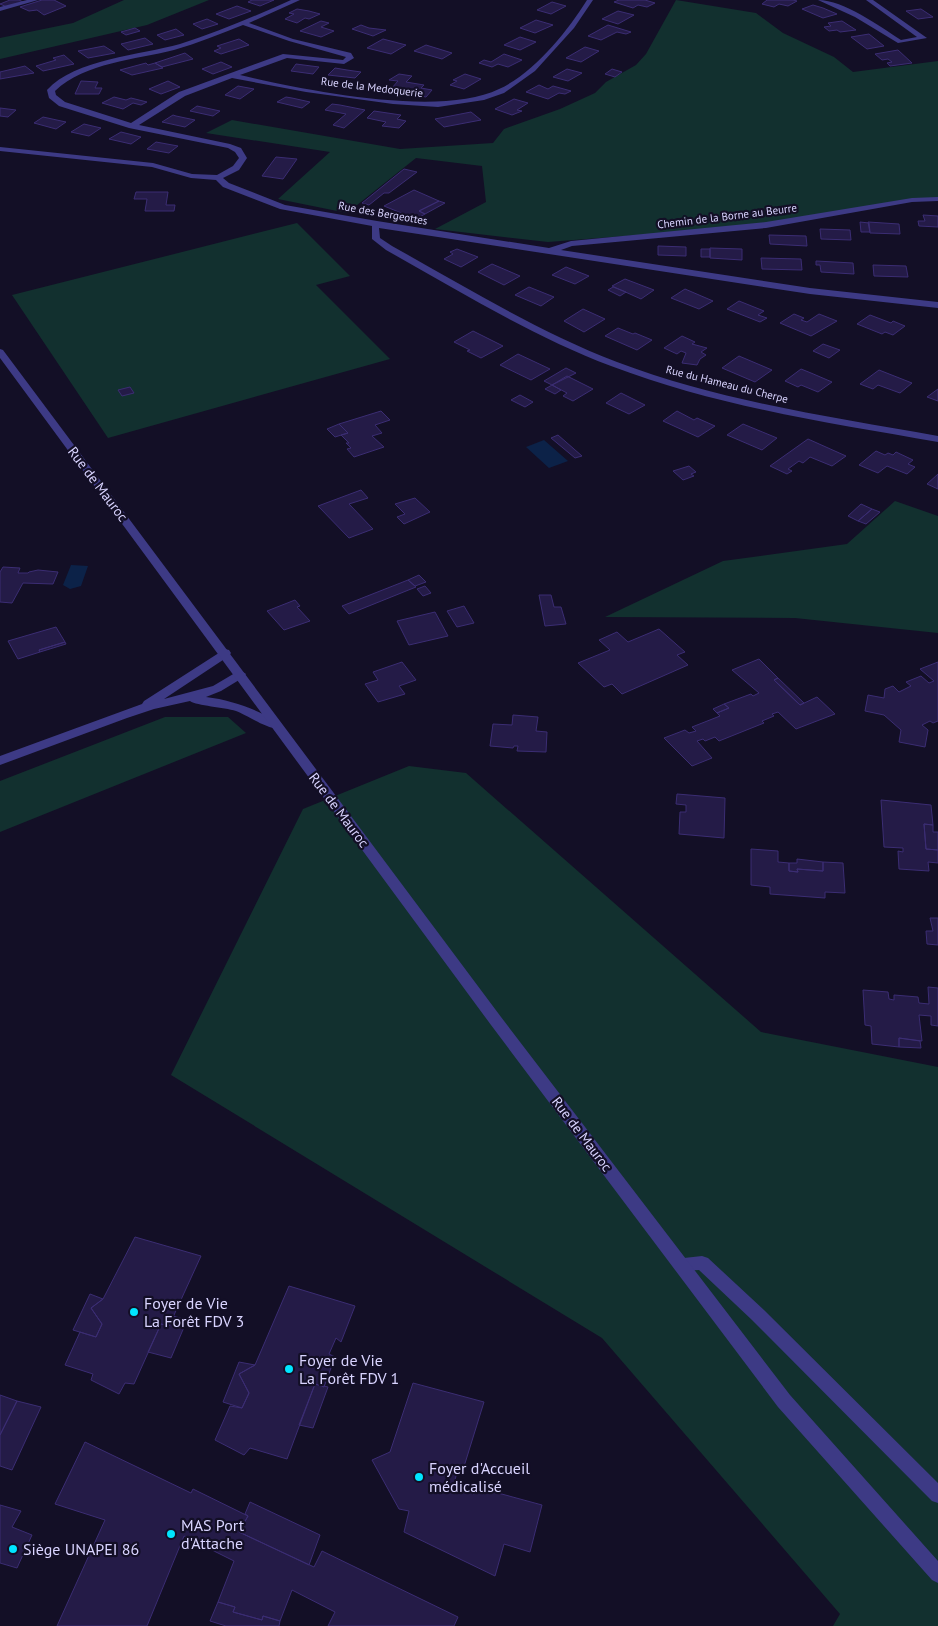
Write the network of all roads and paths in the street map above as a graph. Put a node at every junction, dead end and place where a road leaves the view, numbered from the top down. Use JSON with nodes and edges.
{"nodes":[{"id":1,"x":35,"y":0,"type":"edge"},
{"id":2,"x":298,"y":0,"type":"edge"},
{"id":3,"x":590,"y":0,"type":"edge"},
{"id":4,"x":821,"y":0,"type":"edge"},
{"id":5,"x":869,"y":0,"type":"edge"},
{"id":6,"x":0,"y":10,"type":"edge"},
{"id":7,"x":244,"y":23,"type":"junction"},
{"id":8,"x":291,"y":40,"type":"junction"},
{"id":9,"x":286,"y":56,"type":"junction"},
{"id":10,"x":232,"y":76,"type":"junction"},
{"id":11,"x":132,"y":126,"type":"junction"},
{"id":12,"x":0,"y":149,"type":"edge"},
{"id":13,"x":218,"y":178,"type":"junction"},
{"id":14,"x":938,"y":199,"type":"edge"},
{"id":15,"x":377,"y":224,"type":"junction"},
{"id":16,"x":550,"y":251,"type":"junction"},
{"id":17,"x":938,"y":305,"type":"edge"},
{"id":18,"x":0,"y":352,"type":"edge"},
{"id":19,"x":938,"y":440,"type":"edge"},
{"id":20,"x":225,"y":653,"type":"junction"},
{"id":21,"x":240,"y":674,"type":"junction"},
{"id":22,"x":186,"y":700,"type":"junction"},
{"id":23,"x":142,"y":708,"type":"junction"},
{"id":24,"x":276,"y":725,"type":"junction"},
{"id":25,"x":0,"y":761,"type":"edge"},
{"id":26,"x":681,"y":1264,"type":"junction"},
{"id":27,"x":938,"y":1495,"type":"edge"},
{"id":28,"x":938,"y":1574,"type":"edge"}],
"edges":[{"from":1,"to":6,"type":"street"},
{"from":2,"to":7,"type":"street"},
{"from":3,"to":10,"type":"street","name":"Rue de la Medoquerie"},
{"from":4,"to":5,"type":"street"},
{"from":7,"to":8,"type":"street"},
{"from":7,"to":11,"type":"street"},
{"from":8,"to":9,"type":"street"},
{"from":8,"to":9,"type":"street"},
{"from":9,"to":10,"type":"street"},
{"from":10,"to":11,"type":"street"},
{"from":11,"to":13,"type":"street"},
{"from":12,"to":13,"type":"street","name":"Rue des Bergeottes"},
{"from":13,"to":15,"type":"street","name":"Rue des Bergeottes"},
{"from":14,"to":16,"type":"street","name":"Chemin de la Borne au Beurre"},
{"from":15,"to":16,"type":"street","name":"Rue des Bergeottes"},
{"from":15,"to":19,"type":"street","name":"Rue du Hameau du Cherpe"},
{"from":16,"to":17,"type":"street"},
{"from":18,"to":20,"type":"street","name":"Rue de Mauroc"},
{"from":20,"to":21,"type":"street","name":"Rue de Mauroc"},
{"from":20,"to":23,"type":"street"},
{"from":21,"to":22,"type":"street"},
{"from":21,"to":24,"type":"street","name":"Rue de Mauroc"},
{"from":22,"to":23,"type":"street"},
{"from":22,"to":24,"type":"street"},
{"from":23,"to":25,"type":"street"},
{"from":24,"to":26,"type":"street","name":"Rue de Mauroc"},
{"from":26,"to":27,"type":"street"},
{"from":26,"to":28,"type":"street","name":"Rue de Mauroc"}]}
